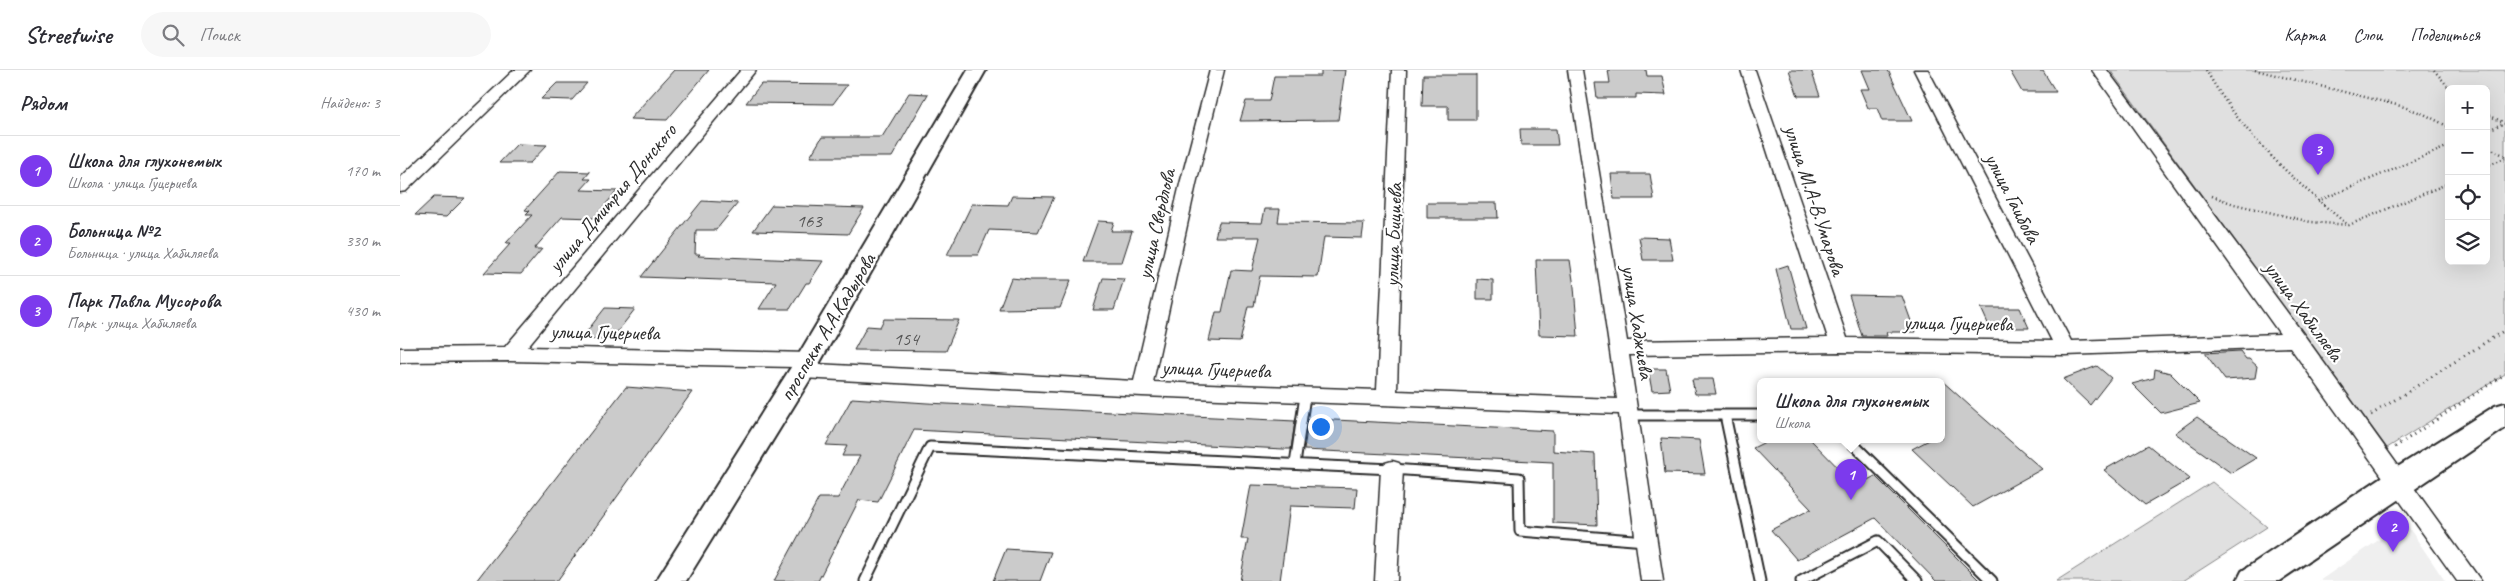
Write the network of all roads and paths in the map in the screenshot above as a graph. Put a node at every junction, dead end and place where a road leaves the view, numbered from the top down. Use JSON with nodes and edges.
{"nodes":[{"id":1,"x":523,"y":70,"type":"edge"},
{"id":2,"x":749,"y":70,"type":"edge"},
{"id":3,"x":977,"y":70,"type":"edge"},
{"id":4,"x":1217,"y":70,"type":"edge"},
{"id":5,"x":1399,"y":70,"type":"edge"},
{"id":6,"x":1575,"y":70,"type":"edge"},
{"id":7,"x":1748,"y":70,"type":"edge"},
{"id":8,"x":1921,"y":70,"type":"edge"},
{"id":9,"x":2099,"y":70,"type":"edge"},
{"id":10,"x":2206,"y":70,"type":"edge"},
{"id":11,"x":2255,"y":70,"type":"edge"},
{"id":12,"x":2434,"y":70,"type":"edge"},
{"id":13,"x":2447,"y":85,"type":"edge"},
{"id":14,"x":2490,"y":116,"type":"edge"},
{"id":15,"x":2505,"y":123,"type":"edge"},
{"id":16,"x":2445,"y":125,"type":"edge"},
{"id":17,"x":2490,"y":129,"type":"edge"},
{"id":18,"x":2445,"y":148,"type":"edge"},
{"id":19,"x":2490,"y":148,"type":"edge"},
{"id":20,"x":2505,"y":157,"type":"edge"},
{"id":21,"x":2490,"y":164,"type":"edge"},
{"id":22,"x":2445,"y":185,"type":"edge"},
{"id":23,"x":400,"y":187,"type":"edge"},
{"id":24,"x":2184,"y":187,"type":"junction"},
{"id":25,"x":2318,"y":201,"type":"junction"},
{"id":26,"x":2348,"y":225,"type":"junction"},
{"id":27,"x":2505,"y":330,"type":"edge"},
{"id":28,"x":2298,"y":340,"type":"junction"},
{"id":29,"x":1840,"y":345,"type":"junction"},
{"id":30,"x":1619,"y":348,"type":"junction"},
{"id":31,"x":2065,"y":348,"type":"junction"},
{"id":32,"x":510,"y":354,"type":"junction"},
{"id":33,"x":400,"y":355,"type":"edge"},
{"id":34,"x":805,"y":365,"type":"junction"},
{"id":35,"x":2505,"y":374,"type":"edge"},
{"id":36,"x":1142,"y":389,"type":"junction"},
{"id":37,"x":1305,"y":396,"type":"junction"},
{"id":38,"x":1387,"y":399,"type":"junction"},
{"id":39,"x":1628,"y":411,"type":"junction"},
{"id":40,"x":2505,"y":414,"type":"edge"},
{"id":41,"x":1724,"y":415,"type":"junction"},
{"id":42,"x":1757,"y":415,"type":"edge"},
{"id":43,"x":2358,"y":424,"type":"junction"},
{"id":44,"x":1852,"y":443,"type":"edge"},
{"id":45,"x":2381,"y":456,"type":"junction"},
{"id":46,"x":1295,"y":464,"type":"junction"},
{"id":47,"x":1392,"y":469,"type":"junction"},
{"id":48,"x":2400,"y":482,"type":"junction"},
{"id":49,"x":1646,"y":541,"type":"junction"},
{"id":50,"x":670,"y":581,"type":"edge"},
{"id":51,"x":865,"y":581,"type":"edge"},
{"id":52,"x":1386,"y":581,"type":"edge"},
{"id":53,"x":1652,"y":581,"type":"edge"},
{"id":54,"x":1760,"y":581,"type":"edge"},
{"id":55,"x":1801,"y":581,"type":"edge"},
{"id":56,"x":1917,"y":581,"type":"edge"},
{"id":57,"x":1992,"y":581,"type":"edge"},
{"id":58,"x":2253,"y":581,"type":"edge"},
{"id":59,"x":2470,"y":581,"type":"edge"}],
"edges":[{"from":1,"to":23,"type":"street"},
{"from":2,"to":32,"type":"street","name":"улица Дмитрия Донского"},
{"from":3,"to":34,"type":"street","name":"проспект А.А.Кадырова"},
{"from":4,"to":36,"type":"street","name":"улица Свердлова"},
{"from":5,"to":38,"type":"street","name":"улица Бициева"},
{"from":6,"to":30,"type":"street","name":"улица Хаджиева"},
{"from":7,"to":29,"type":"street","name":"улица М.А-В.Умарова"},
{"from":8,"to":31,"type":"street","name":"улица Гаибова"},
{"from":9,"to":24,"type":"street","name":"улица Хабиляева"},
{"from":10,"to":25,"type":"path"},
{"from":11,"to":16,"type":"path"},
{"from":12,"to":13,"type":"path"},
{"from":14,"to":15,"type":"path"},
{"from":15,"to":17,"type":"path"},
{"from":18,"to":25,"type":"path"},
{"from":19,"to":20,"type":"path"},
{"from":20,"to":21,"type":"path"},
{"from":22,"to":26,"type":"path"},
{"from":24,"to":26,"type":"path"},
{"from":24,"to":28,"type":"street","name":"улица Хабиляева"},
{"from":25,"to":26,"type":"path"},
{"from":27,"to":43,"type":"path"},
{"from":28,"to":31,"type":"street","name":"улица Гуцериева"},
{"from":28,"to":43,"type":"street","name":"улица Хабиляева"},
{"from":29,"to":30,"type":"street","name":"улица Гуцериева"},
{"from":29,"to":31,"type":"street","name":"улица Гуцериева"},
{"from":30,"to":39,"type":"street","name":"улица Хаджиева"},
{"from":32,"to":33,"type":"street","name":"улица Гуцериева"},
{"from":32,"to":34,"type":"street","name":"улица Гуцериева"},
{"from":34,"to":36,"type":"street","name":"улица Гуцериева"},
{"from":34,"to":50,"type":"street","name":"проспект А.А.Кадырова"},
{"from":35,"to":45,"type":"path"},
{"from":36,"to":37,"type":"street","name":"улица Гуцериева"},
{"from":37,"to":38,"type":"street","name":"улица Гуцериева"},
{"from":37,"to":46,"type":"lane"},
{"from":38,"to":39,"type":"street","name":"улица Гуцериева"},
{"from":39,"to":41,"type":"lane"},
{"from":39,"to":49,"type":"street","name":"улица Хаджиева"},
{"from":40,"to":48,"type":"main road"},
{"from":41,"to":42,"type":"lane"},
{"from":41,"to":54,"type":"lane"},
{"from":43,"to":45,"type":"street","name":"улица Хабиляева"},
{"from":44,"to":57,"type":"lane"},
{"from":45,"to":48,"type":"street","name":"улица Хабиляева"},
{"from":46,"to":47,"type":"lane"},
{"from":46,"to":51,"type":"lane"},
{"from":47,"to":49,"type":"lane"},
{"from":47,"to":52,"type":"street"},
{"from":48,"to":58,"type":"main road"},
{"from":48,"to":59,"type":"street","name":"улица Хабиляева"},
{"from":49,"to":53,"type":"street","name":"улица Хаджиева"},
{"from":55,"to":56,"type":"lane"}]}
